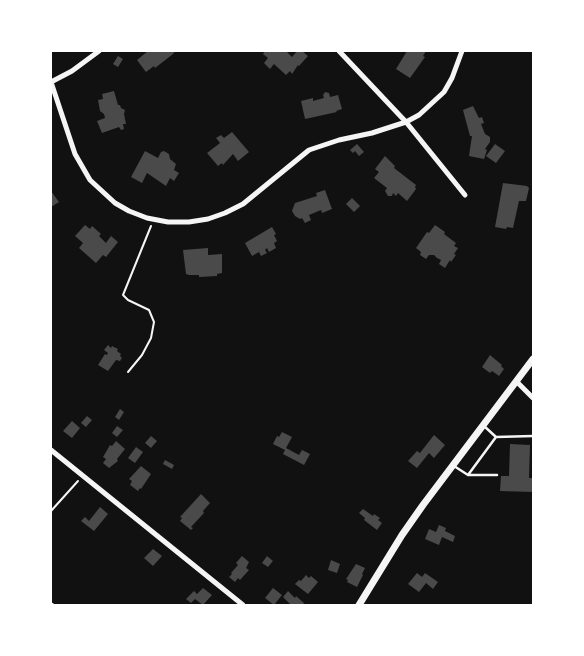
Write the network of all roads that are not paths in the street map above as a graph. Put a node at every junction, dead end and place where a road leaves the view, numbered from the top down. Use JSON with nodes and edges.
{"nodes":[{"id":1,"x":99,"y":51,"type":"edge"},
{"id":2,"x":339,"y":51,"type":"edge"},
{"id":3,"x":462,"y":51,"type":"edge"},
{"id":4,"x":51,"y":82,"type":"edge"},
{"id":5,"x":406,"y":122,"type":"junction"},
{"id":6,"x":465,"y":195,"type":"dead end"},
{"id":7,"x":533,"y":359,"type":"edge"},
{"id":8,"x":516,"y":381,"type":"junction"},
{"id":9,"x":533,"y":398,"type":"edge"},
{"id":10,"x":483,"y":424,"type":"junction"},
{"id":11,"x":533,"y":436,"type":"edge"},
{"id":12,"x":496,"y":437,"type":"junction"},
{"id":13,"x":51,"y":450,"type":"edge"},
{"id":14,"x":452,"y":465,"type":"junction"},
{"id":15,"x":468,"y":475,"type":"junction"},
{"id":16,"x":497,"y":475,"type":"dead end"},
{"id":17,"x":243,"y":605,"type":"edge"},
{"id":18,"x":359,"y":605,"type":"edge"}],
"edges":[{"from":1,"to":4,"type":"street"},
{"from":2,"to":5,"type":"street"},
{"from":3,"to":5,"type":"street"},
{"from":4,"to":5,"type":"street"},
{"from":5,"to":6,"type":"street"},
{"from":7,"to":8,"type":"main road"},
{"from":8,"to":9,"type":"street"},
{"from":8,"to":10,"type":"main road"},
{"from":10,"to":12,"type":"lane"},
{"from":10,"to":14,"type":"main road"},
{"from":11,"to":12,"type":"lane"},
{"from":12,"to":15,"type":"lane"},
{"from":13,"to":17,"type":"street"},
{"from":14,"to":15,"type":"lane"},
{"from":14,"to":18,"type":"main road"},
{"from":15,"to":16,"type":"lane"}]}
